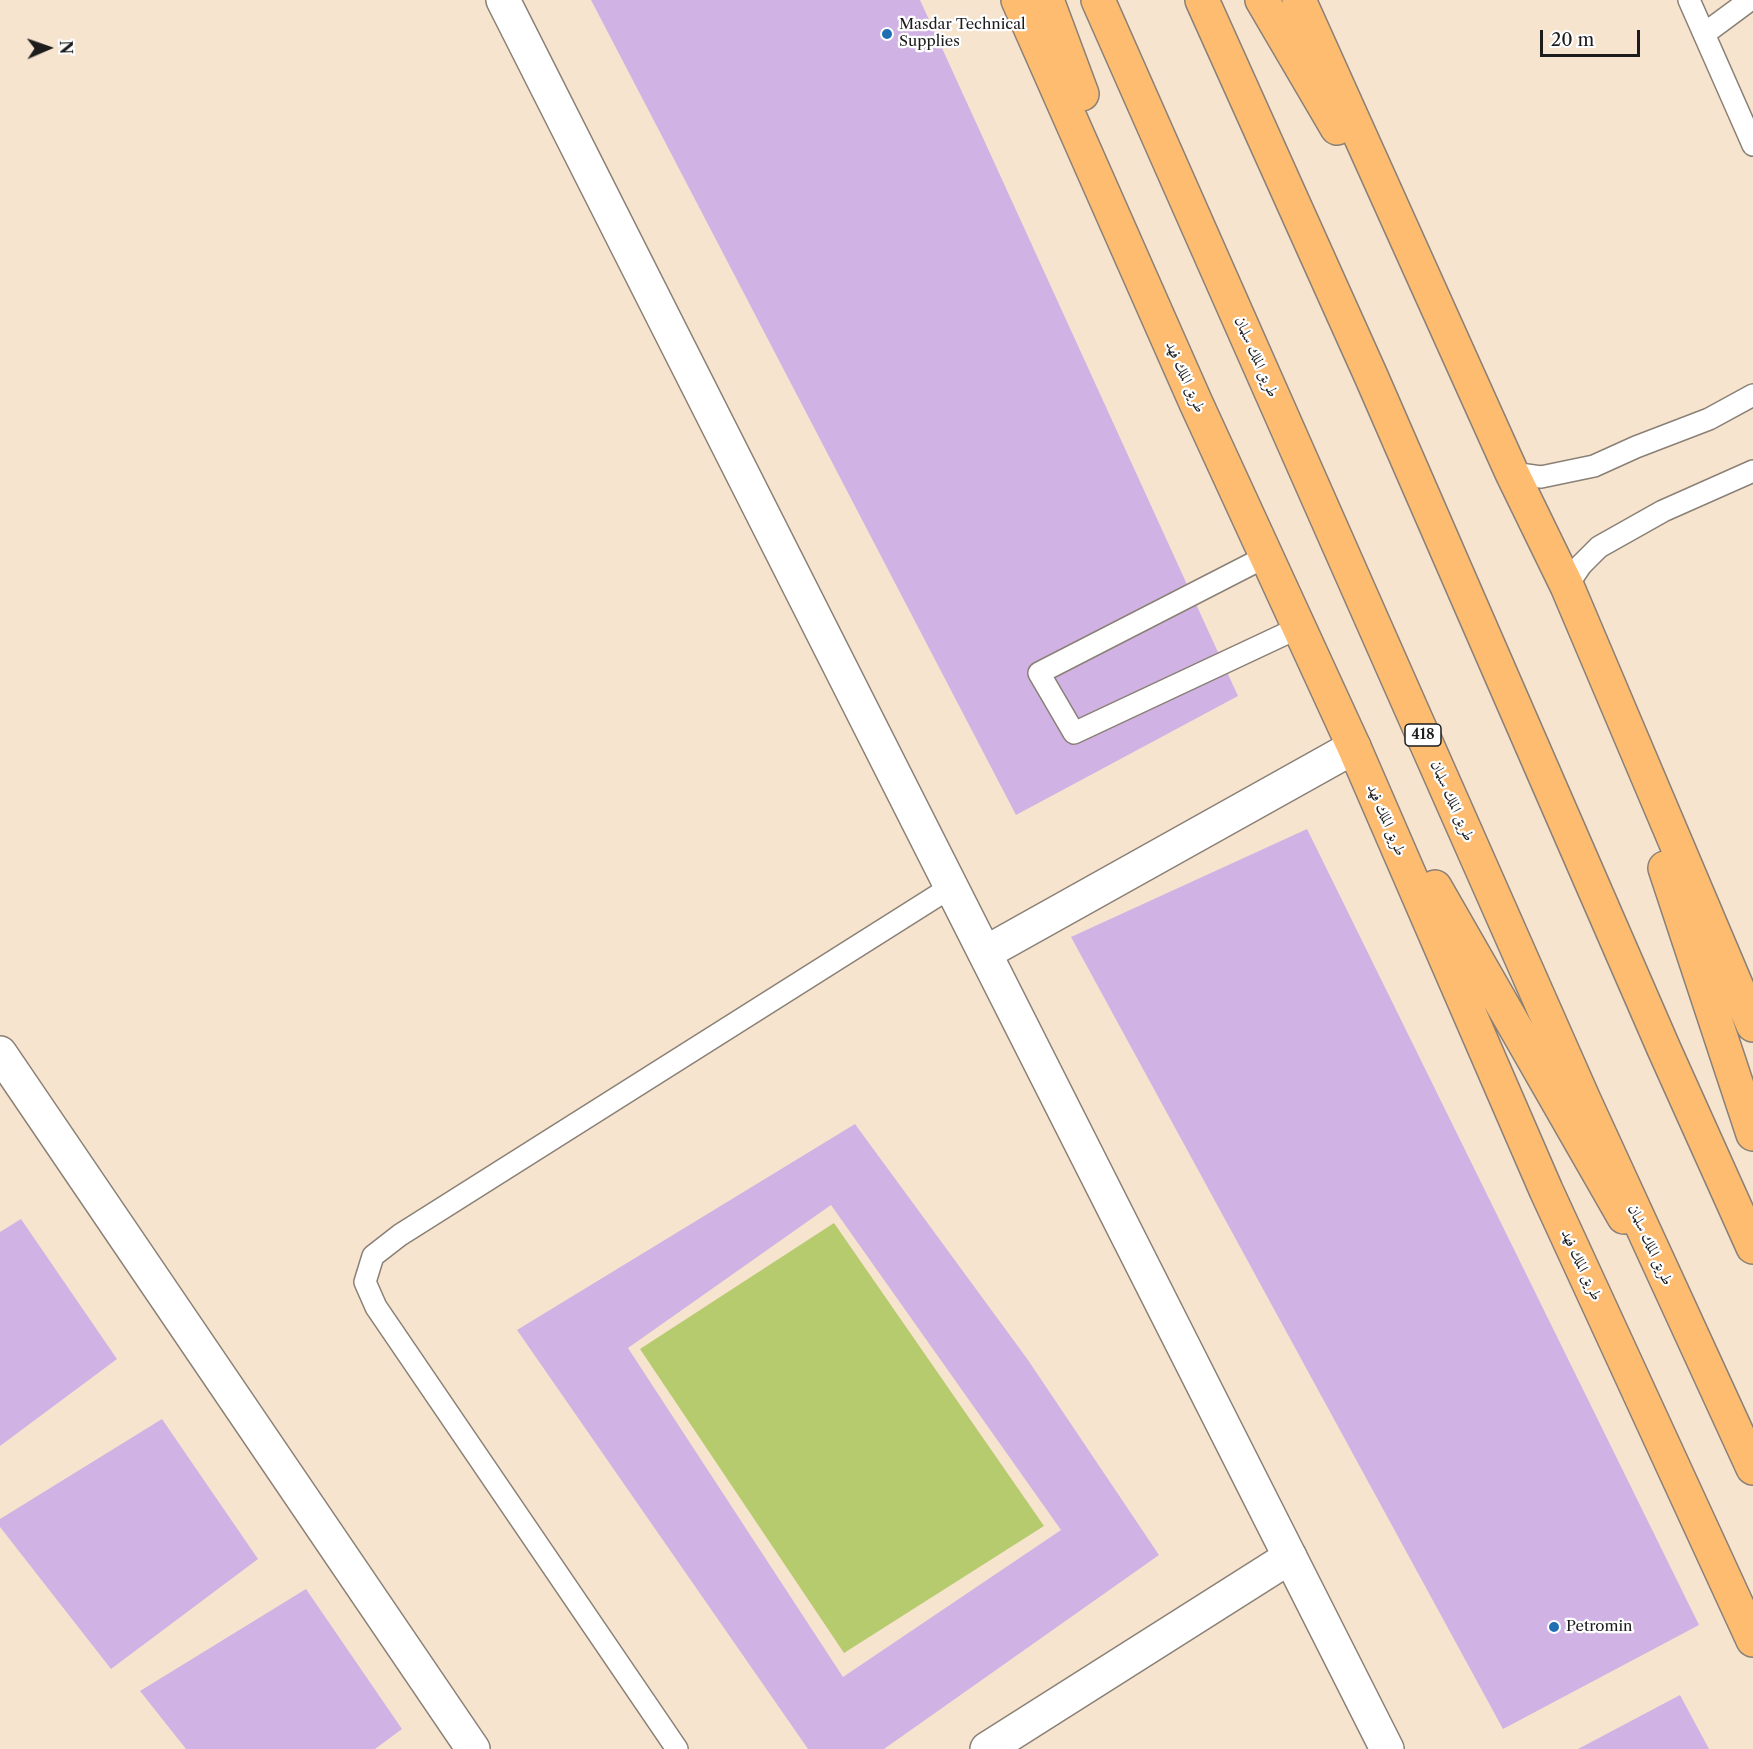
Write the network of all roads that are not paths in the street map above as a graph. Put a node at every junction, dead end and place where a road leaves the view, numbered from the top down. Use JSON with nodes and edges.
{"nodes":[{"id":1,"x":503,"y":0,"type":"edge"},
{"id":2,"x":1018,"y":0,"type":"edge"},
{"id":3,"x":1047,"y":0,"type":"edge"},
{"id":4,"x":1098,"y":0,"type":"edge"},
{"id":5,"x":1202,"y":0,"type":"edge"},
{"id":6,"x":1262,"y":0,"type":"edge"},
{"id":7,"x":1299,"y":0,"type":"edge"},
{"id":8,"x":1689,"y":0,"type":"edge"},
{"id":9,"x":1750,"y":0,"type":"edge"},
{"id":10,"x":1704,"y":34,"type":"junction"},
{"id":11,"x":1753,"y":145,"type":"edge"},
{"id":12,"x":1419,"y":266,"type":"junction"},
{"id":13,"x":1753,"y":395,"type":"edge"},
{"id":14,"x":1196,"y":403,"type":"junction"},
{"id":15,"x":1753,"y":471,"type":"edge"},
{"id":16,"x":1512,"y":473,"type":"junction"},
{"id":17,"x":1267,"y":556,"type":"junction"},
{"id":18,"x":1567,"y":586,"type":"junction"},
{"id":19,"x":1300,"y":627,"type":"junction"},
{"id":20,"x":1591,"y":644,"type":"junction"},
{"id":21,"x":1354,"y":747,"type":"junction"},
{"id":22,"x":951,"y":887,"type":"junction"},
{"id":23,"x":985,"y":953,"type":"junction"},
{"id":24,"x":1753,"y":1025,"type":"edge"},
{"id":25,"x":0,"y":1053,"type":"edge"},
{"id":26,"x":1753,"y":1134,"type":"edge"},
{"id":27,"x":1753,"y":1247,"type":"edge"},
{"id":28,"x":1692,"y":1334,"type":"junction"},
{"id":29,"x":1753,"y":1468,"type":"edge"},
{"id":30,"x":1290,"y":1557,"type":"junction"},
{"id":31,"x":1753,"y":1640,"type":"edge"},
{"id":32,"x":473,"y":1749,"type":"edge"},
{"id":33,"x":677,"y":1749,"type":"edge"},
{"id":34,"x":987,"y":1749,"type":"edge"},
{"id":35,"x":1387,"y":1749,"type":"edge"}],
"edges":[{"from":1,"to":22,"type":"street"},
{"from":2,"to":14,"type":"main road","name":"طريق الملك فهد"},
{"from":3,"to":14,"type":"main road"},
{"from":4,"to":28,"type":"main road","name":"طريق الملك سلمان","number":"418"},
{"from":5,"to":27,"type":"main road"},
{"from":6,"to":12,"type":"main road"},
{"from":7,"to":12,"type":"main road"},
{"from":8,"to":10,"type":"lane"},
{"from":9,"to":10,"type":"lane"},
{"from":10,"to":11,"type":"lane"},
{"from":12,"to":16,"type":"main road"},
{"from":13,"to":16,"type":"lane"},
{"from":14,"to":17,"type":"main road","name":"طريق الملك فهد"},
{"from":15,"to":18,"type":"lane"},
{"from":16,"to":18,"type":"main road"},
{"from":17,"to":19,"type":"main road","name":"طريق الملك فهد"},
{"from":17,"to":19,"type":"lane"},
{"from":18,"to":20,"type":"main road"},
{"from":19,"to":21,"type":"main road","name":"طريق الملك فهد"},
{"from":20,"to":24,"type":"main road"},
{"from":20,"to":26,"type":"main road"},
{"from":21,"to":23,"type":"street"},
{"from":21,"to":28,"type":"main road"},
{"from":21,"to":31,"type":"main road","name":"طريق الملك فهد"},
{"from":22,"to":23,"type":"street"},
{"from":22,"to":33,"type":"lane"},
{"from":23,"to":30,"type":"street"},
{"from":25,"to":32,"type":"street"},
{"from":28,"to":29,"type":"main road","name":"طريق الملك سلمان","number":"418"},
{"from":30,"to":34,"type":"street"},
{"from":30,"to":35,"type":"street"}]}
